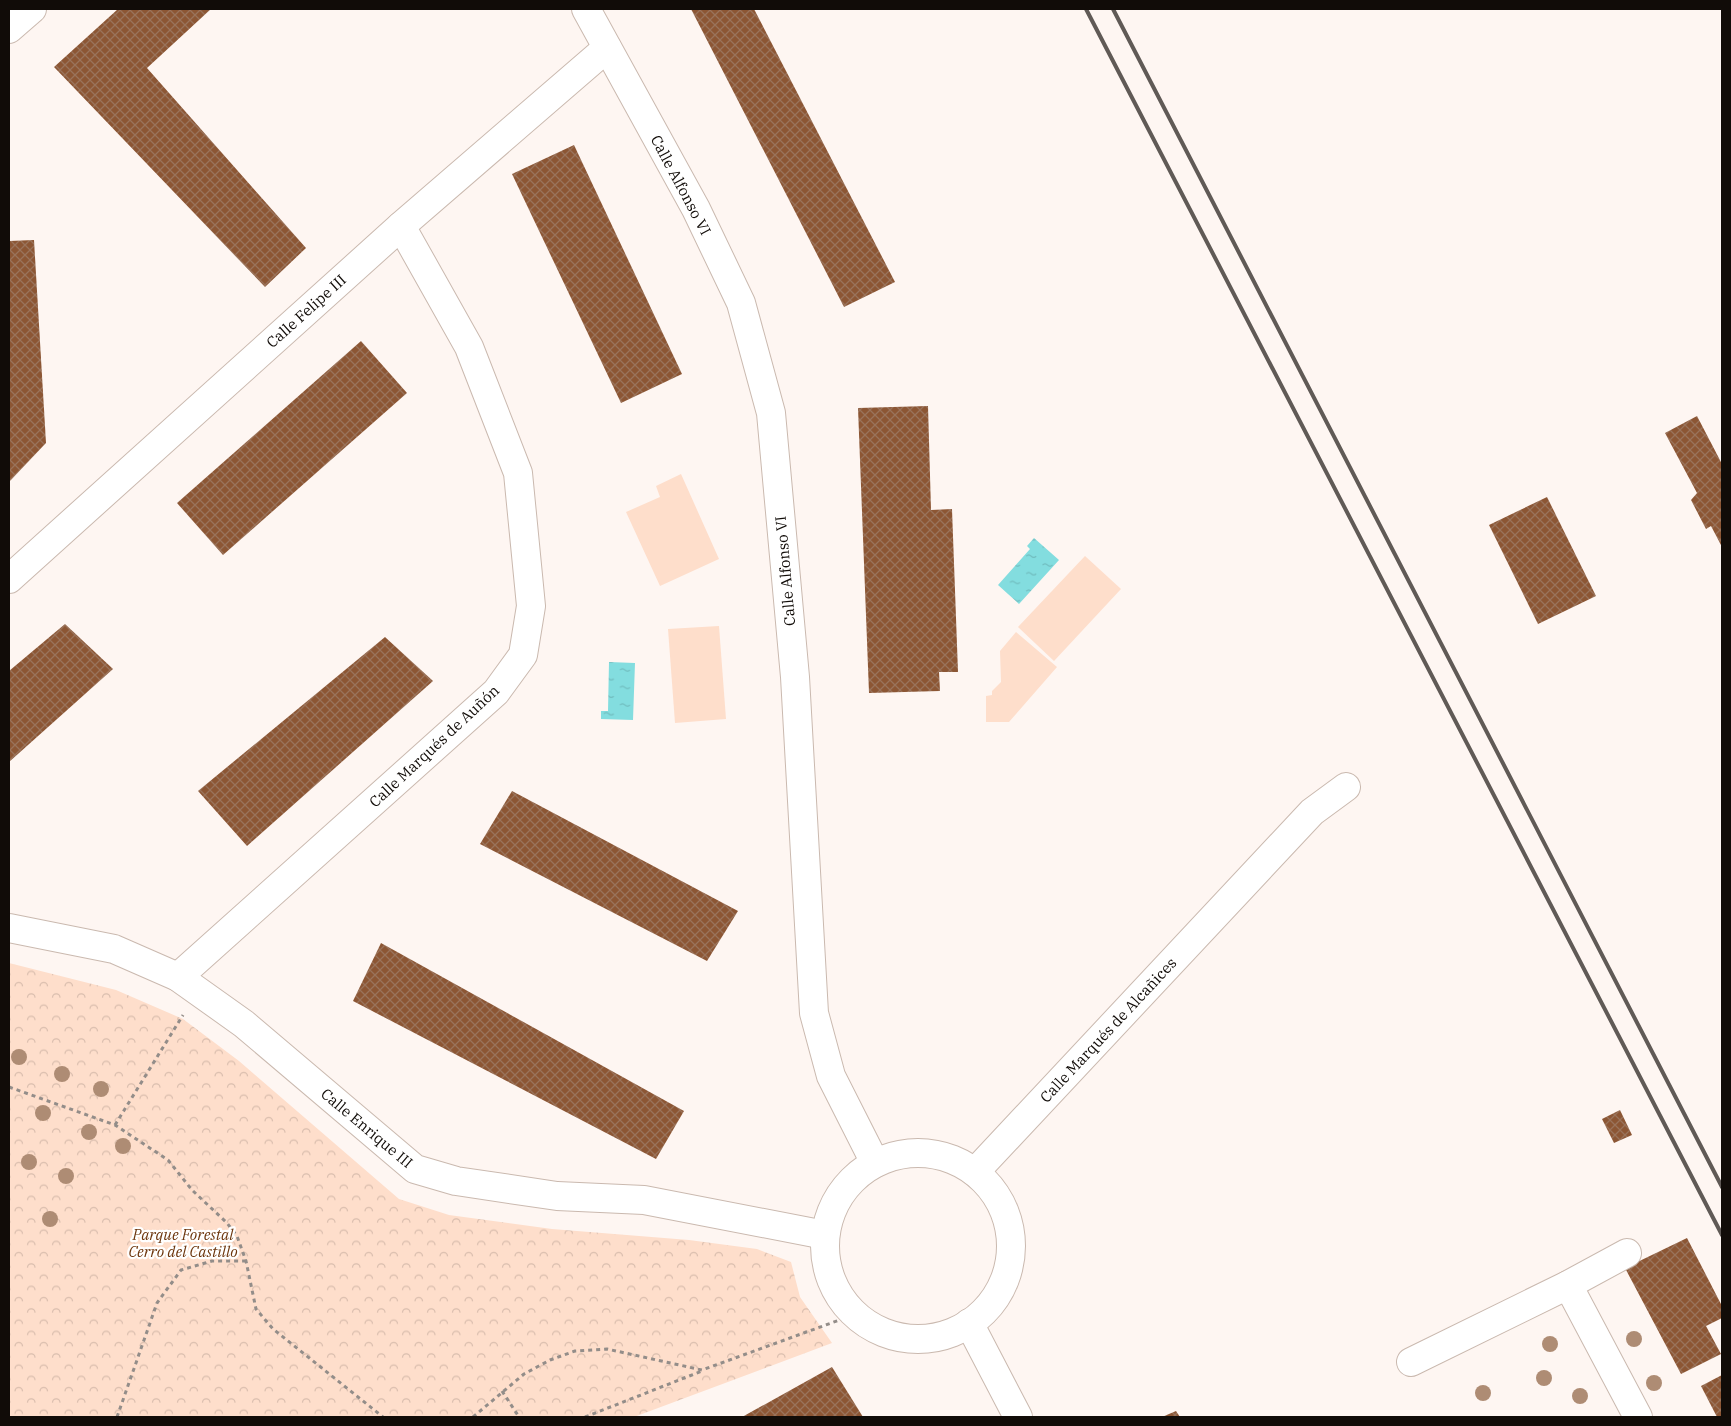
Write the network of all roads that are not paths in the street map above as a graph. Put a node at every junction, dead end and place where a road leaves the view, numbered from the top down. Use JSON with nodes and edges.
{"nodes":[{"id":1,"x":32,"y":9,"type":"edge"},
{"id":2,"x":586,"y":9,"type":"edge"},
{"id":3,"x":9,"y":29,"type":"edge"},
{"id":4,"x":606,"y":48,"type":"junction"},
{"id":5,"x":401,"y":226,"type":"junction"},
{"id":6,"x":9,"y":579,"type":"edge"},
{"id":7,"x":1346,"y":787,"type":"dead end"},
{"id":8,"x":9,"y":928,"type":"edge"},
{"id":9,"x":188,"y":985,"type":"junction"},
{"id":10,"x":875,"y":1163,"type":"junction"},
{"id":11,"x":975,"y":1172,"type":"junction"},
{"id":12,"x":825,"y":1234,"type":"junction"},
{"id":13,"x":1627,"y":1253,"type":"dead end"},
{"id":14,"x":1568,"y":1285,"type":"junction"},
{"id":15,"x":969,"y":1324,"type":"junction"},
{"id":16,"x":1411,"y":1362,"type":"dead end"},
{"id":17,"x":1018,"y":1417,"type":"edge"},
{"id":18,"x":1638,"y":1417,"type":"edge"}],
"edges":[{"from":1,"to":3,"type":"street"},
{"from":2,"to":4,"type":"street","name":"Calle Alfonso VI"},
{"from":4,"to":5,"type":"street","name":"Calle Felipe III"},
{"from":4,"to":10,"type":"street","name":"Calle Alfonso VI"},
{"from":5,"to":6,"type":"street","name":"Calle Felipe III"},
{"from":5,"to":9,"type":"street","name":"Calle Marqués de Auñón"},
{"from":7,"to":11,"type":"street","name":"Calle Marqués de Alcañices"},
{"from":8,"to":9,"type":"street","name":"Calle Enrique III"},
{"from":9,"to":12,"type":"street","name":"Calle Enrique III"},
{"from":10,"to":11,"type":"street"},
{"from":10,"to":12,"type":"street"},
{"from":11,"to":15,"type":"street"},
{"from":12,"to":15,"type":"street"},
{"from":13,"to":14,"type":"street"},
{"from":14,"to":16,"type":"street"},
{"from":14,"to":18,"type":"street"},
{"from":15,"to":17,"type":"street"}]}
